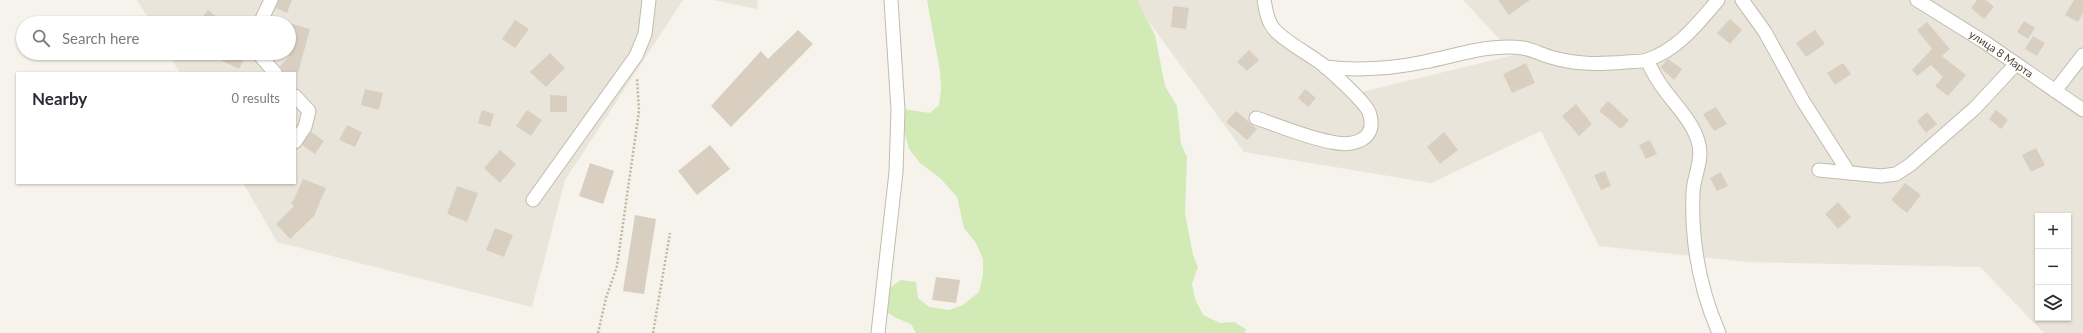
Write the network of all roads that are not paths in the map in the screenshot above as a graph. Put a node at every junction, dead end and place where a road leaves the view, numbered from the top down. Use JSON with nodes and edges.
{"nodes":[{"id":1,"x":270,"y":0,"type":"edge"},
{"id":2,"x":649,"y":0,"type":"edge"},
{"id":3,"x":891,"y":0,"type":"edge"},
{"id":4,"x":1264,"y":0,"type":"edge"},
{"id":5,"x":1718,"y":0,"type":"edge"},
{"id":6,"x":1742,"y":0,"type":"edge"},
{"id":7,"x":1917,"y":0,"type":"edge"},
{"id":8,"x":263,"y":16,"type":"edge"},
{"id":9,"x":2083,"y":55,"type":"edge"},
{"id":10,"x":264,"y":60,"type":"edge"},
{"id":11,"x":1647,"y":60,"type":"junction"},
{"id":12,"x":2016,"y":64,"type":"junction"},
{"id":13,"x":1326,"y":66,"type":"junction"},
{"id":14,"x":274,"y":72,"type":"edge"},
{"id":15,"x":2055,"y":91,"type":"junction"},
{"id":16,"x":296,"y":97,"type":"edge"},
{"id":17,"x":2083,"y":110,"type":"edge"},
{"id":18,"x":1256,"y":118,"type":"dead end"},
{"id":19,"x":296,"y":140,"type":"edge"},
{"id":20,"x":1820,"y":170,"type":"dead end"},
{"id":21,"x":1849,"y":173,"type":"junction"},
{"id":22,"x":533,"y":200,"type":"dead end"},
{"id":23,"x":878,"y":333,"type":"edge"},
{"id":24,"x":1719,"y":333,"type":"edge"}],
"edges":[{"from":1,"to":8,"type":"street"},
{"from":2,"to":22,"type":"street"},
{"from":3,"to":23,"type":"street"},
{"from":4,"to":13,"type":"street"},
{"from":5,"to":11,"type":"street"},
{"from":6,"to":21,"type":"street"},
{"from":7,"to":12,"type":"street","name":"улица 8 Марта"},
{"from":9,"to":15,"type":"street"},
{"from":10,"to":14,"type":"street"},
{"from":11,"to":13,"type":"street"},
{"from":11,"to":24,"type":"street"},
{"from":12,"to":15,"type":"street","name":"улица 8 Марта"},
{"from":12,"to":21,"type":"street"},
{"from":13,"to":18,"type":"street"},
{"from":15,"to":17,"type":"street","name":"улица 8 Марта"},
{"from":16,"to":19,"type":"street"},
{"from":20,"to":21,"type":"street"}]}
